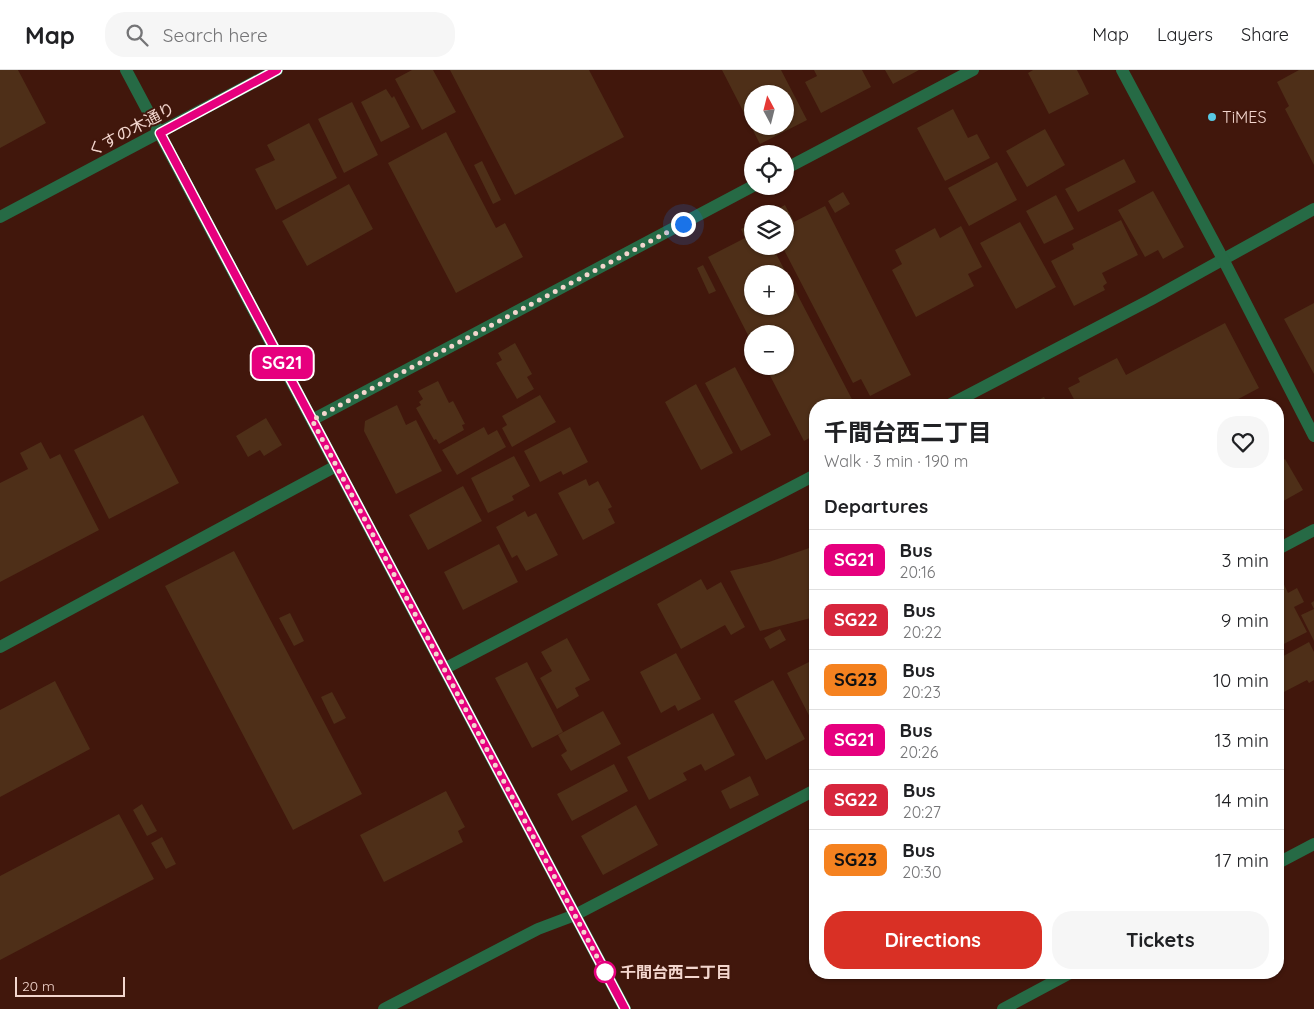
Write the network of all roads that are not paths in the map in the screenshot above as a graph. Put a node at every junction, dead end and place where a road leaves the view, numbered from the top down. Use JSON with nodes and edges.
{"nodes":[{"id":1,"x":126,"y":70,"type":"edge"},
{"id":2,"x":277,"y":70,"type":"edge"},
{"id":3,"x":973,"y":70,"type":"edge"},
{"id":4,"x":1122,"y":70,"type":"edge"},
{"id":5,"x":160,"y":133,"type":"junction"},
{"id":6,"x":794,"y":164,"type":"edge"},
{"id":7,"x":744,"y":191,"type":"edge"},
{"id":8,"x":1314,"y":209,"type":"edge"},
{"id":9,"x":0,"y":217,"type":"edge"},
{"id":10,"x":1223,"y":259,"type":"junction"},
{"id":11,"x":960,"y":399,"type":"edge"},
{"id":12,"x":312,"y":420,"type":"junction"},
{"id":13,"x":1314,"y":436,"type":"edge"},
{"id":14,"x":336,"y":466,"type":"junction"},
{"id":15,"x":809,"y":478,"type":"edge"},
{"id":16,"x":1314,"y":530,"type":"edge"},
{"id":17,"x":1284,"y":546,"type":"edge"},
{"id":18,"x":0,"y":647,"type":"edge"},
{"id":19,"x":444,"y":669,"type":"junction"},
{"id":20,"x":809,"y":793,"type":"edge"},
{"id":21,"x":1314,"y":844,"type":"edge"},
{"id":22,"x":1284,"y":860,"type":"edge"},
{"id":23,"x":575,"y":916,"type":"junction"},
{"id":24,"x":1059,"y":979,"type":"edge"},
{"id":25,"x":384,"y":1009,"type":"edge"},
{"id":26,"x":625,"y":1009,"type":"edge"},
{"id":27,"x":1003,"y":1009,"type":"edge"}],
"edges":[{"from":1,"to":5,"type":"street"},
{"from":2,"to":5,"type":"street","name":"くすの木通り"},
{"from":3,"to":6,"type":"street"},
{"from":4,"to":10,"type":"street"},
{"from":5,"to":9,"type":"street","name":"くすの木通り"},
{"from":5,"to":12,"type":"street"},
{"from":7,"to":12,"type":"street"},
{"from":8,"to":10,"type":"street"},
{"from":10,"to":11,"type":"street"},
{"from":10,"to":13,"type":"street"},
{"from":12,"to":14,"type":"street"},
{"from":14,"to":18,"type":"street"},
{"from":14,"to":19,"type":"street"},
{"from":15,"to":19,"type":"street"},
{"from":16,"to":17,"type":"street"},
{"from":19,"to":23,"type":"street"},
{"from":20,"to":23,"type":"street"},
{"from":21,"to":22,"type":"street"},
{"from":23,"to":25,"type":"street"},
{"from":23,"to":26,"type":"street"},
{"from":24,"to":27,"type":"street"}]}
